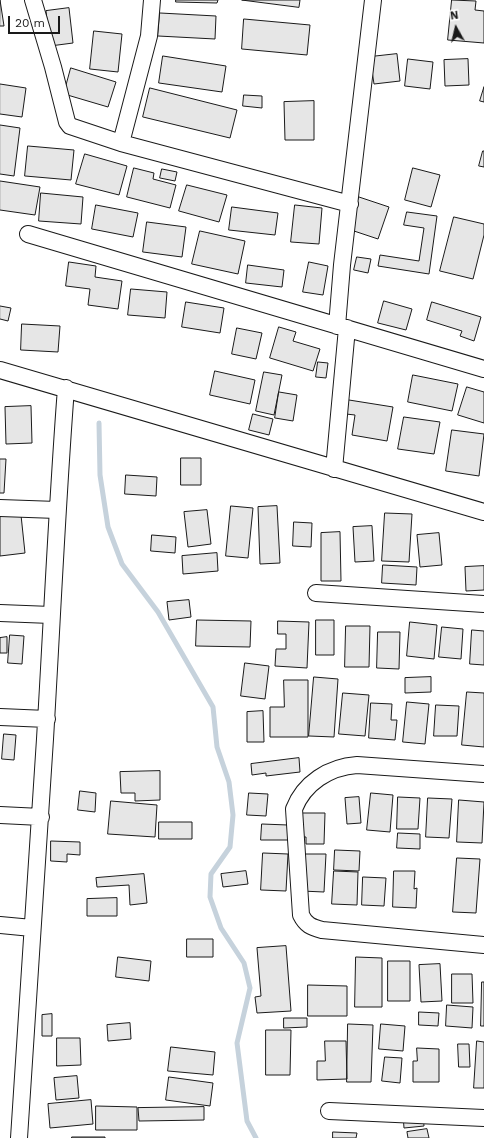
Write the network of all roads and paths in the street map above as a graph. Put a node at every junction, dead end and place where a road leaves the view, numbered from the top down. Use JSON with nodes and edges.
{"nodes":[{"id":1,"x":33,"y":0,"type":"edge"},
{"id":2,"x":152,"y":0,"type":"edge"},
{"id":3,"x":373,"y":0,"type":"edge"},
{"id":4,"x":121,"y":143,"type":"junction"},
{"id":5,"x":350,"y":204,"type":"junction"},
{"id":6,"x":28,"y":234,"type":"dead end"},
{"id":7,"x":342,"y":327,"type":"junction"},
{"id":8,"x":484,"y":369,"type":"edge"},
{"id":9,"x":0,"y":370,"type":"edge"},
{"id":10,"x":66,"y":388,"type":"junction"},
{"id":11,"x":334,"y":469,"type":"junction"},
{"id":12,"x":0,"y":508,"type":"edge"},
{"id":13,"x":57,"y":510,"type":"junction"},
{"id":14,"x":484,"y":512,"type":"edge"},
{"id":15,"x":316,"y":593,"type":"dead end"},
{"id":16,"x":484,"y":604,"type":"edge"},
{"id":17,"x":0,"y":613,"type":"edge"},
{"id":18,"x":51,"y":615,"type":"junction"},
{"id":19,"x":0,"y":717,"type":"edge"},
{"id":20,"x":46,"y":719,"type":"junction"},
{"id":21,"x":484,"y":774,"type":"edge"},
{"id":22,"x":0,"y":815,"type":"edge"},
{"id":23,"x":41,"y":817,"type":"junction"},
{"id":24,"x":0,"y":925,"type":"edge"},
{"id":25,"x":32,"y":928,"type":"junction"},
{"id":26,"x":484,"y":945,"type":"edge"},
{"id":27,"x":329,"y":1111,"type":"dead end"},
{"id":28,"x":484,"y":1118,"type":"edge"},
{"id":29,"x":19,"y":1138,"type":"edge"}],
"edges":[{"from":1,"to":4,"type":"street"},
{"from":2,"to":4,"type":"street"},
{"from":3,"to":5,"type":"street"},
{"from":4,"to":5,"type":"street"},
{"from":5,"to":7,"type":"street"},
{"from":6,"to":7,"type":"street"},
{"from":7,"to":8,"type":"street"},
{"from":7,"to":11,"type":"street"},
{"from":9,"to":10,"type":"street"},
{"from":10,"to":11,"type":"street"},
{"from":10,"to":13,"type":"street"},
{"from":11,"to":14,"type":"street"},
{"from":12,"to":13,"type":"street"},
{"from":13,"to":18,"type":"street"},
{"from":15,"to":16,"type":"street"},
{"from":17,"to":18,"type":"street"},
{"from":18,"to":20,"type":"street"},
{"from":19,"to":20,"type":"street"},
{"from":20,"to":23,"type":"street"},
{"from":21,"to":26,"type":"street"},
{"from":22,"to":23,"type":"street"},
{"from":23,"to":25,"type":"street"},
{"from":24,"to":25,"type":"street"},
{"from":25,"to":29,"type":"street"},
{"from":27,"to":28,"type":"street"}]}
